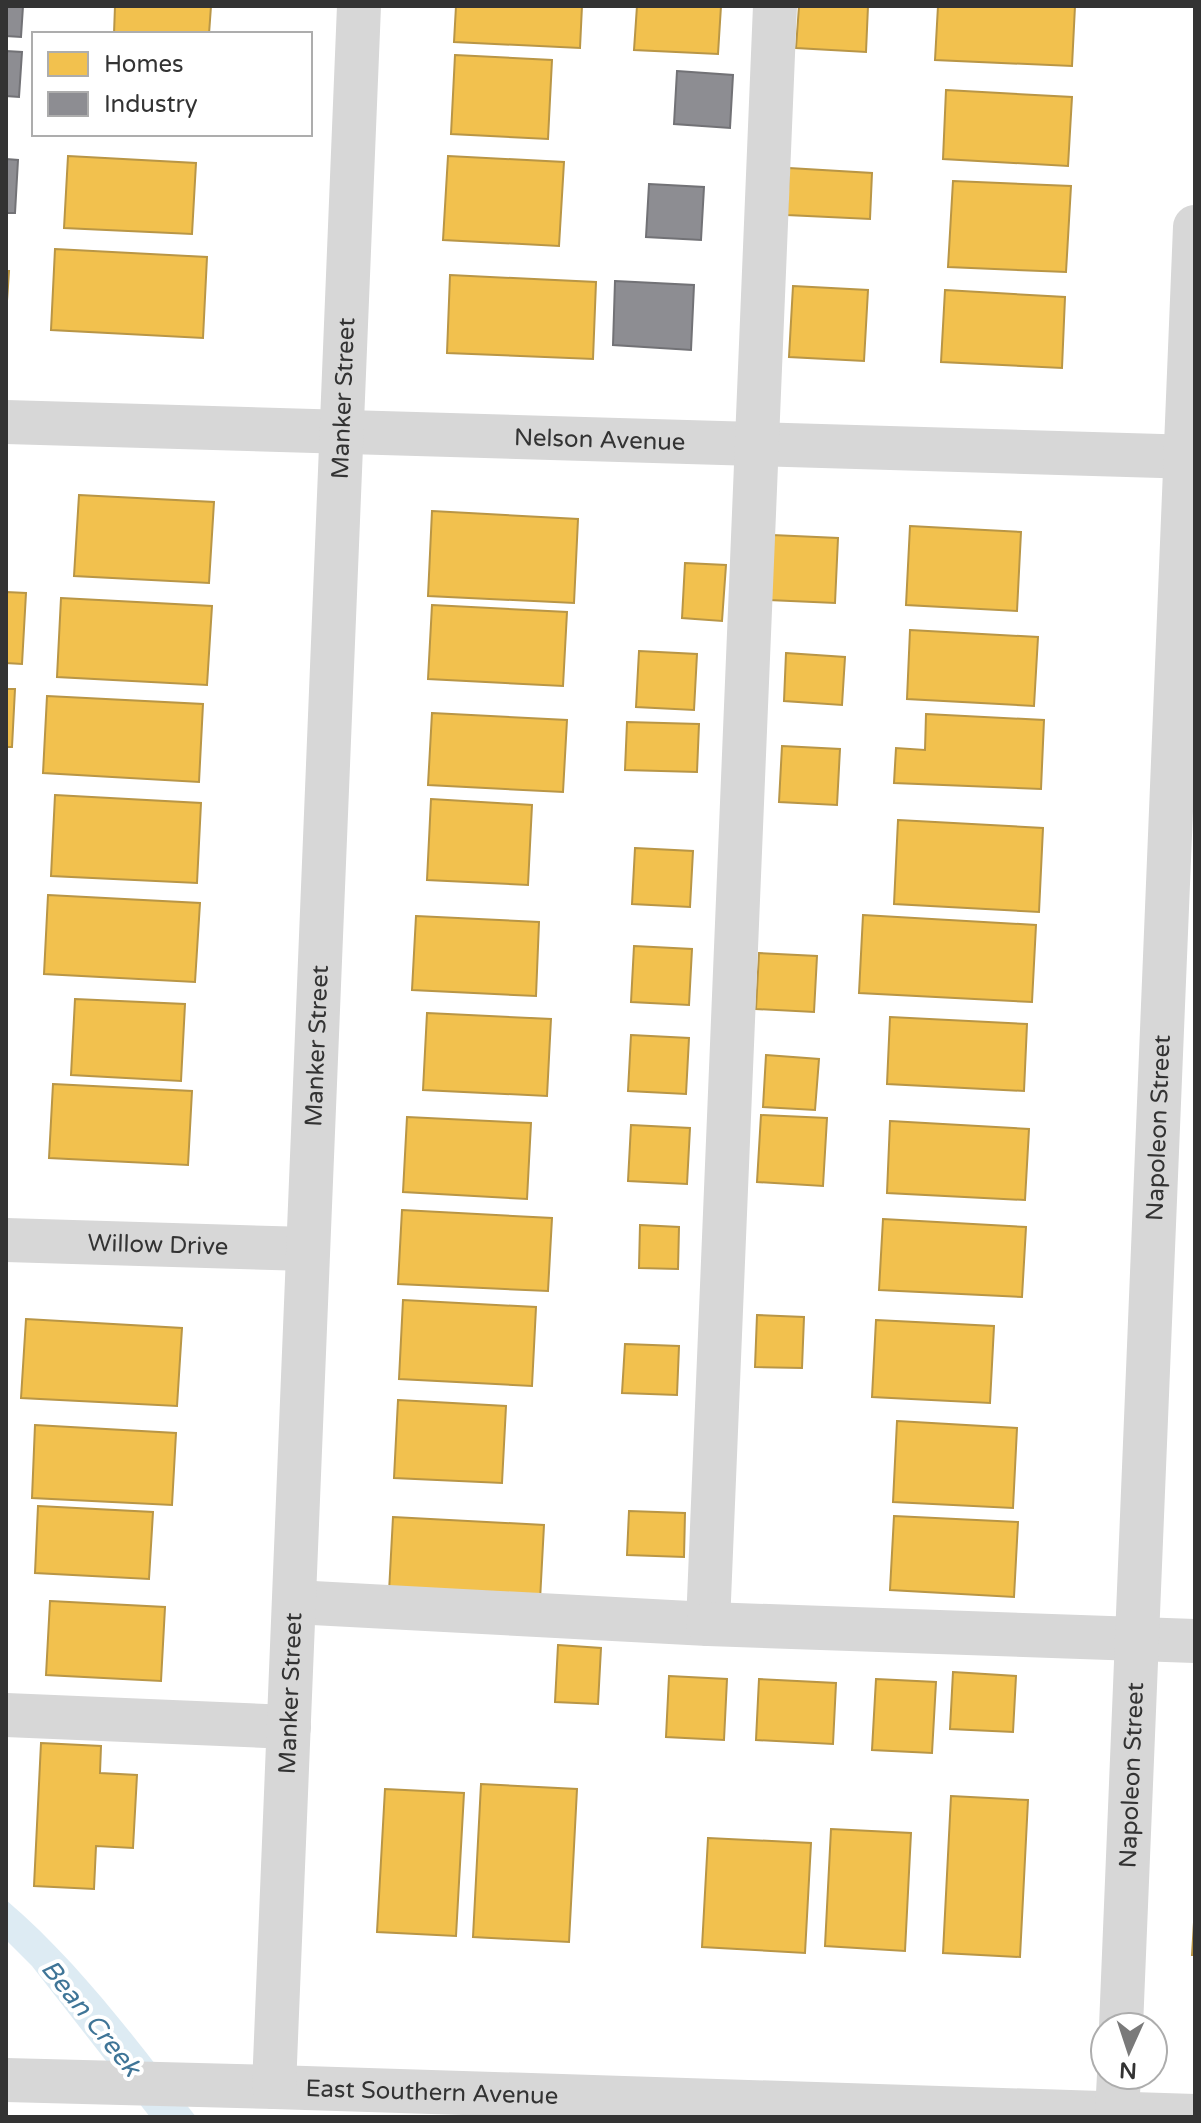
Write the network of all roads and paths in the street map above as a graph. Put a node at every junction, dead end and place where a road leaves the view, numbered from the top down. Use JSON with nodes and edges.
{"nodes":[{"id":1,"x":359,"y":6,"type":"edge"},
{"id":2,"x":775,"y":6,"type":"edge"},
{"id":3,"x":1195,"y":227,"type":"edge"},
{"id":4,"x":6,"y":422,"type":"edge"},
{"id":5,"x":341,"y":431,"type":"junction"},
{"id":6,"x":757,"y":444,"type":"junction"},
{"id":7,"x":1190,"y":456,"type":"edge"},
{"id":8,"x":6,"y":1240,"type":"edge"},
{"id":9,"x":308,"y":1249,"type":"junction"},
{"id":10,"x":294,"y":1602,"type":"junction"},
{"id":11,"x":708,"y":1624,"type":"junction"},
{"id":12,"x":1137,"y":1639,"type":"junction"},
{"id":13,"x":1195,"y":1641,"type":"edge"},
{"id":14,"x":6,"y":1715,"type":"edge"},
{"id":15,"x":289,"y":1727,"type":"junction"},
{"id":16,"x":1122,"y":2011,"type":"edge"},
{"id":17,"x":6,"y":2080,"type":"edge"},
{"id":18,"x":274,"y":2087,"type":"junction"},
{"id":19,"x":1118,"y":2094,"type":"edge"},
{"id":20,"x":1195,"y":2116,"type":"edge"}],
"edges":[{"from":1,"to":5,"type":"street","name":"Manker Street"},
{"from":2,"to":6,"type":"street"},
{"from":3,"to":7,"type":"street","name":"Napoleon Street"},
{"from":4,"to":5,"type":"street","name":"Nelson Avenue"},
{"from":5,"to":6,"type":"street","name":"Nelson Avenue"},
{"from":5,"to":9,"type":"street","name":"Manker Street"},
{"from":6,"to":7,"type":"street","name":"Nelson Avenue"},
{"from":6,"to":11,"type":"street"},
{"from":7,"to":12,"type":"street","name":"Napoleon Street"},
{"from":8,"to":9,"type":"street","name":"Willow Drive"},
{"from":9,"to":10,"type":"street","name":"Manker Street"},
{"from":10,"to":11,"type":"street"},
{"from":10,"to":15,"type":"street","name":"Manker Street"},
{"from":11,"to":12,"type":"street"},
{"from":12,"to":13,"type":"street"},
{"from":12,"to":16,"type":"street","name":"Napoleon Street"},
{"from":14,"to":15,"type":"street"},
{"from":15,"to":18,"type":"street","name":"Manker Street"},
{"from":17,"to":18,"type":"street","name":"East Southern Avenue"},
{"from":18,"to":19,"type":"street","name":"East Southern Avenue"},
{"from":19,"to":20,"type":"street","name":"East Southern Avenue"}]}
